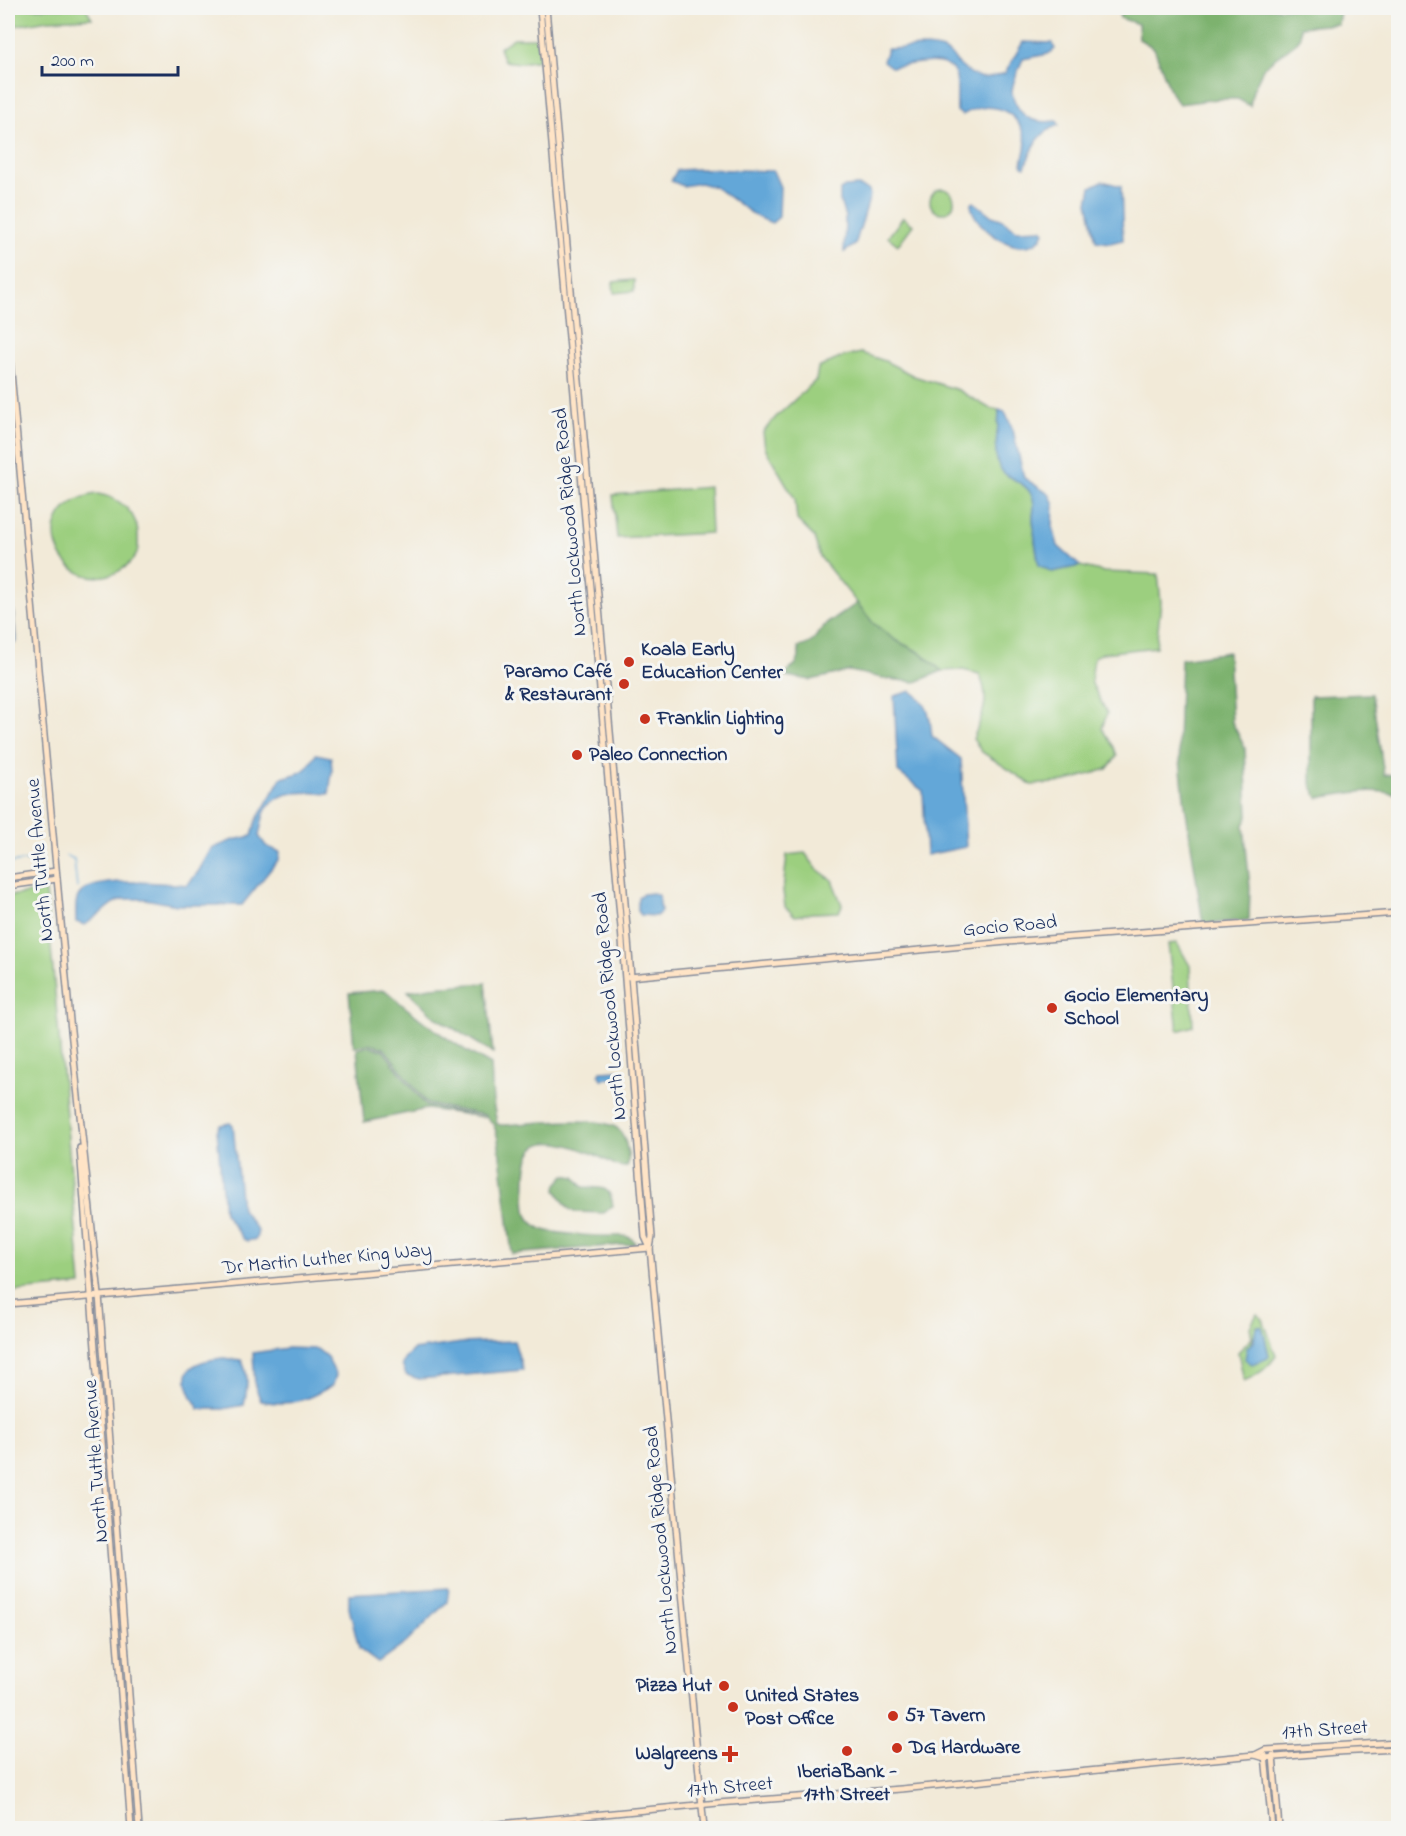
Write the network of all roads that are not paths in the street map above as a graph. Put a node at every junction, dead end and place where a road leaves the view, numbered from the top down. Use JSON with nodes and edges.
{"nodes":[{"id":1,"x":540,"y":8,"type":"edge"},
{"id":2,"x":546,"y":8,"type":"edge"},
{"id":3,"x":8,"y":339,"type":"edge"},
{"id":4,"x":56,"y":871,"type":"junction"},
{"id":5,"x":8,"y":878,"type":"edge"},
{"id":6,"x":57,"y":879,"type":"junction"},
{"id":7,"x":618,"y":879,"type":"junction"},
{"id":8,"x":8,"y":886,"type":"edge"},
{"id":9,"x":1398,"y":913,"type":"edge"},
{"id":10,"x":628,"y":977,"type":"junction"},
{"id":11,"x":77,"y":1093,"type":"junction"},
{"id":12,"x":650,"y":1248,"type":"junction"},
{"id":13,"x":99,"y":1295,"type":"junction"},
{"id":14,"x":91,"y":1296,"type":"junction"},
{"id":15,"x":8,"y":1304,"type":"edge"},
{"id":16,"x":1398,"y":1742,"type":"edge"},
{"id":17,"x":1272,"y":1749,"type":"junction"},
{"id":18,"x":1398,"y":1749,"type":"edge"},
{"id":19,"x":1265,"y":1750,"type":"junction"},
{"id":20,"x":1255,"y":1755,"type":"junction"},
{"id":21,"x":1273,"y":1757,"type":"junction"},
{"id":22,"x":1265,"y":1758,"type":"junction"},
{"id":23,"x":701,"y":1805,"type":"junction"},
{"id":24,"x":132,"y":1828,"type":"edge"},
{"id":25,"x":140,"y":1828,"type":"edge"},
{"id":26,"x":458,"y":1828,"type":"edge"},
{"id":27,"x":704,"y":1828,"type":"edge"},
{"id":28,"x":1272,"y":1828,"type":"edge"},
{"id":29,"x":1280,"y":1828,"type":"edge"}],
"edges":[{"from":1,"to":7,"type":"main road","name":"North Lockwood Ridge Road"},
{"from":2,"to":7,"type":"main road","name":"North Lockwood Ridge Road"},
{"from":3,"to":4,"type":"main road","name":"North Tuttle Avenue"},
{"from":4,"to":5,"type":"main road"},
{"from":4,"to":6,"type":"main road","name":"North Tuttle Avenue"},
{"from":6,"to":8,"type":"main road"},
{"from":6,"to":11,"type":"main road","name":"North Tuttle Avenue"},
{"from":7,"to":10,"type":"main road","name":"North Lockwood Ridge Road"},
{"from":7,"to":10,"type":"main road","name":"North Lockwood Ridge Road"},
{"from":9,"to":10,"type":"main road","name":"Gocio Road"},
{"from":10,"to":12,"type":"main road","name":"North Lockwood Ridge Road"},
{"from":11,"to":13,"type":"main road","name":"North Tuttle Avenue"},
{"from":11,"to":14,"type":"main road","name":"North Tuttle Avenue"},
{"from":12,"to":13,"type":"main road","name":"Dr Martin Luther King Way"},
{"from":12,"to":23,"type":"main road","name":"North Lockwood Ridge Road"},
{"from":13,"to":14,"type":"main road","name":"Dr Martin Luther King Way"},
{"from":13,"to":25,"type":"main road","name":"North Tuttle Avenue"},
{"from":14,"to":15,"type":"main road","name":"Dr Martin Luther King Way"},
{"from":14,"to":24,"type":"main road","name":"North Tuttle Avenue"},
{"from":16,"to":17,"type":"main road","name":"17th Street"},
{"from":17,"to":19,"type":"main road","name":"17th Street"},
{"from":17,"to":21,"type":"main road"},
{"from":18,"to":21,"type":"main road","name":"17th Street"},
{"from":19,"to":20,"type":"main road","name":"17th Street"},
{"from":19,"to":22,"type":"main road"},
{"from":20,"to":22,"type":"main road","name":"17th Street"},
{"from":20,"to":23,"type":"main road","name":"17th Street"},
{"from":21,"to":22,"type":"main road","name":"17th Street"},
{"from":21,"to":29,"type":"main road"},
{"from":22,"to":28,"type":"main road"},
{"from":23,"to":26,"type":"main road","name":"17th Street"},
{"from":23,"to":27,"type":"main road","name":"North Lockwood Ridge Road"}]}
